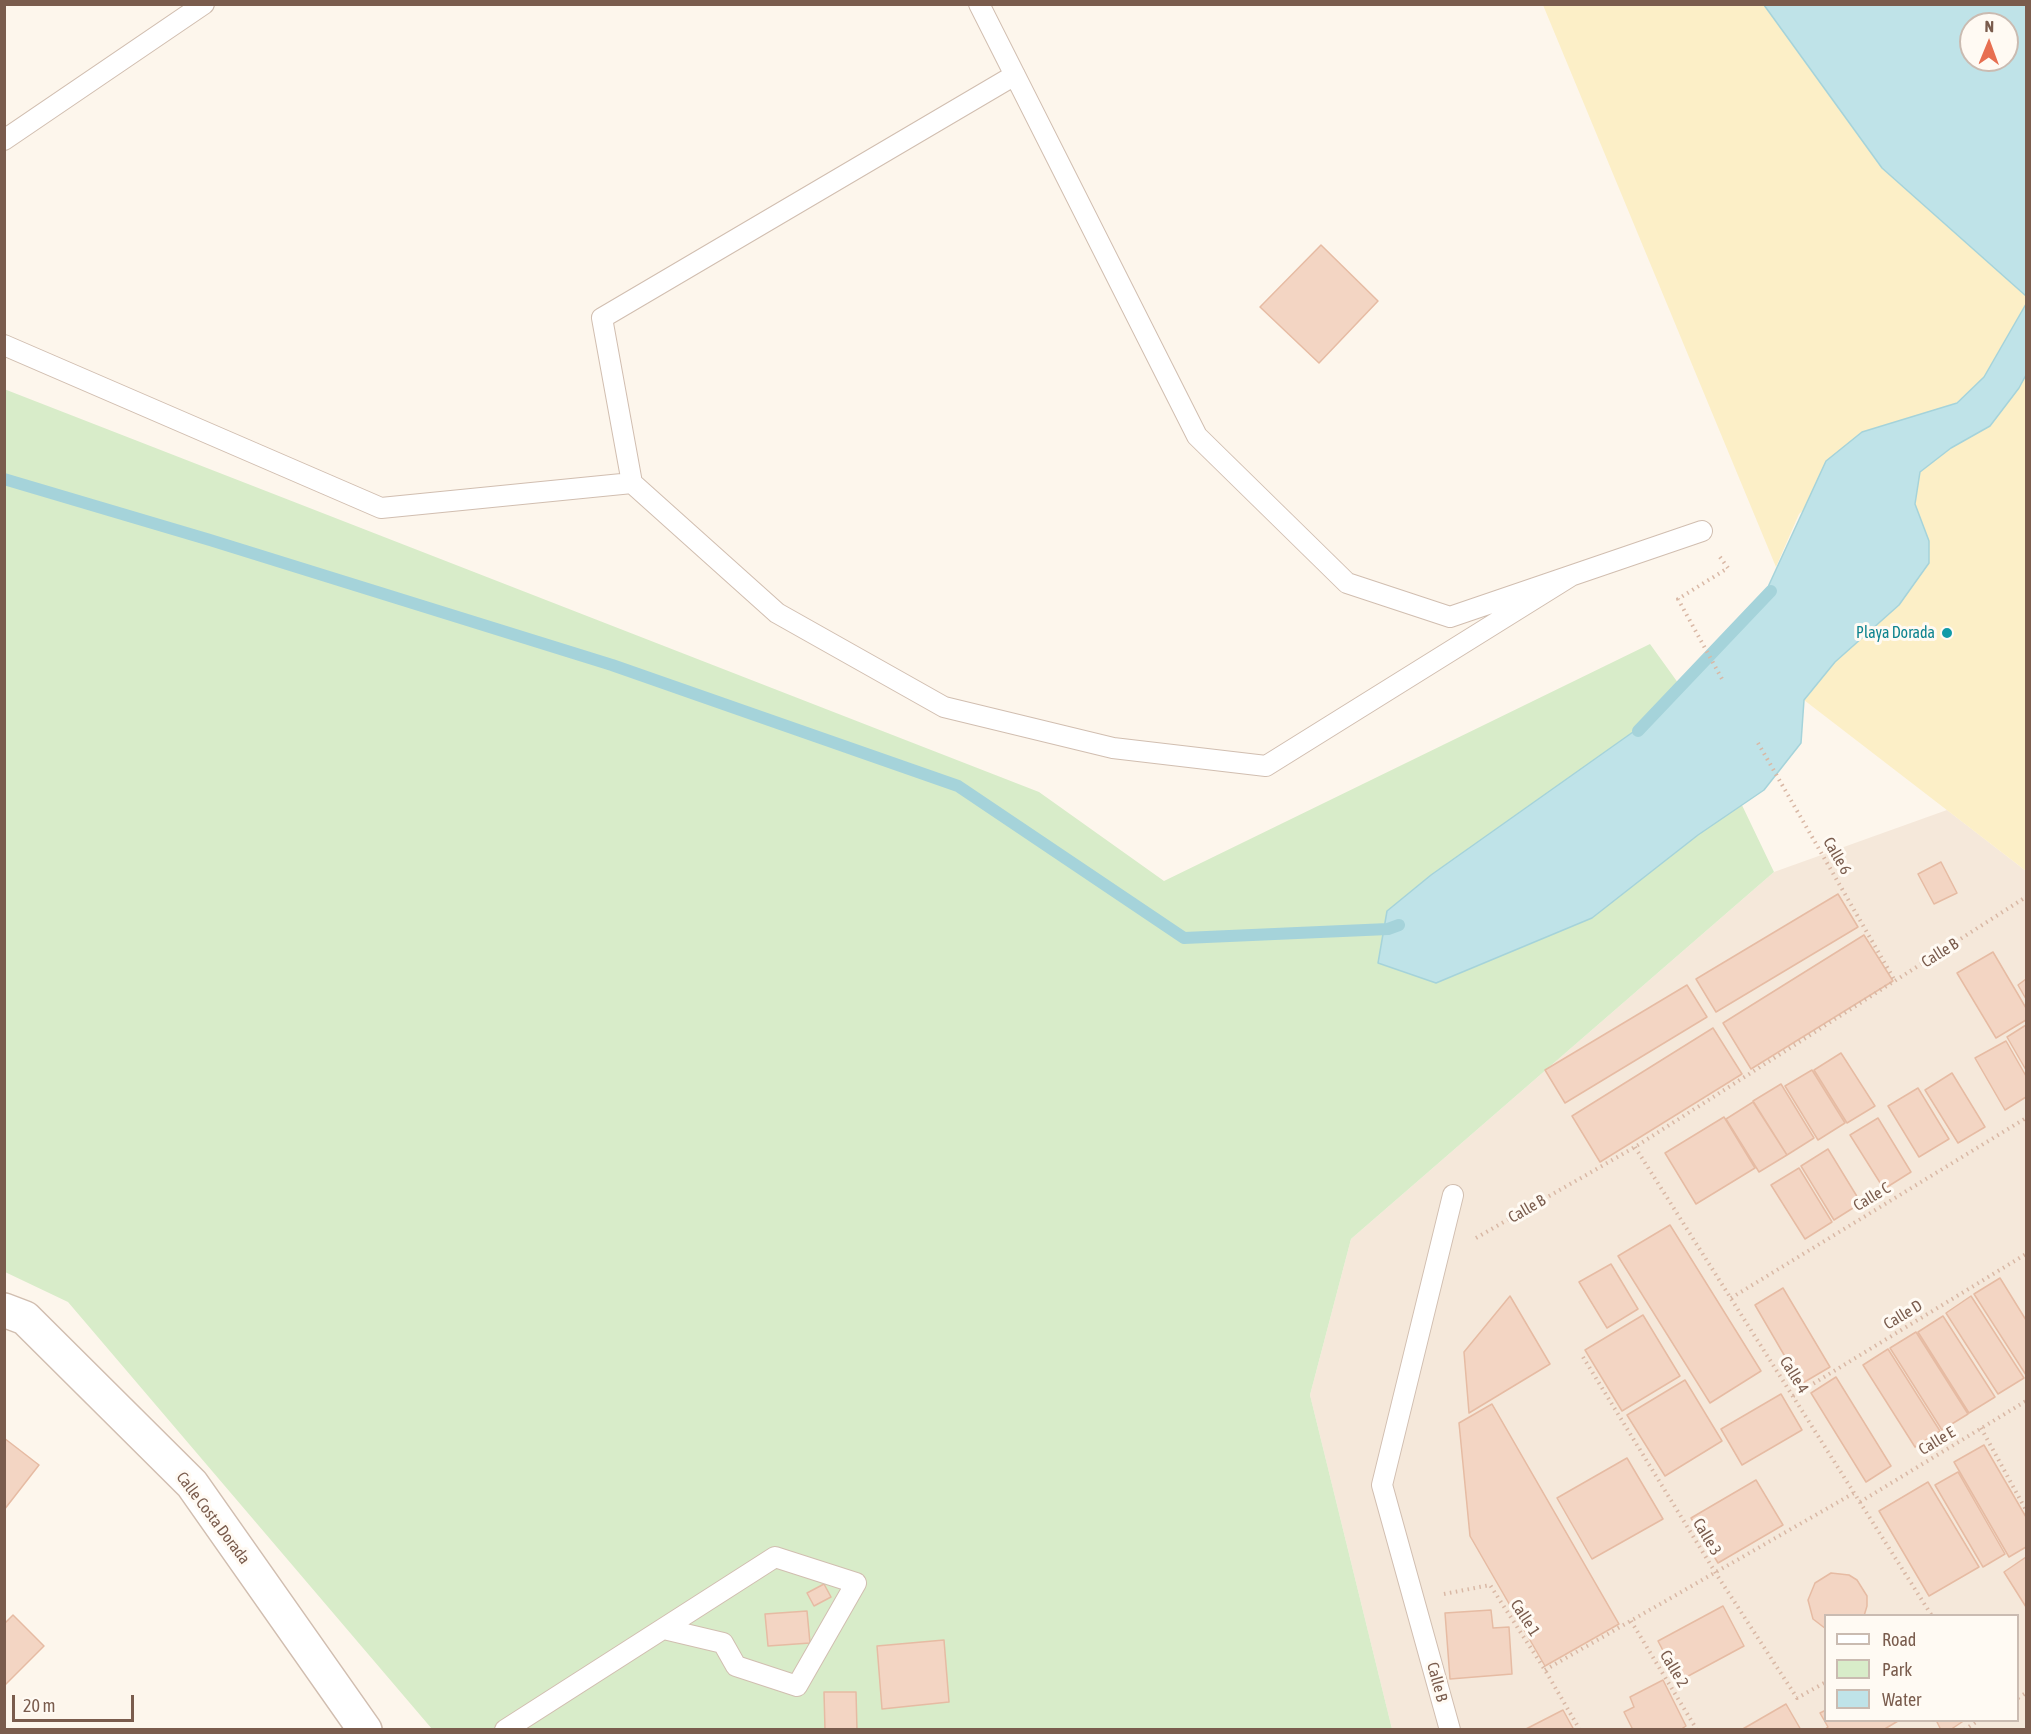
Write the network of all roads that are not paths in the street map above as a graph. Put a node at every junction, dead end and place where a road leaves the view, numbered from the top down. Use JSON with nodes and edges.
{"nodes":[{"id":1,"x":204,"y":4,"type":"edge"},
{"id":2,"x":979,"y":4,"type":"edge"},
{"id":3,"x":1015,"y":75,"type":"junction"},
{"id":4,"x":4,"y":140,"type":"edge"},
{"id":5,"x":4,"y":345,"type":"edge"},
{"id":6,"x":632,"y":483,"type":"junction"},
{"id":7,"x":1702,"y":531,"type":"road end"},
{"id":8,"x":1571,"y":576,"type":"junction"},
{"id":9,"x":1453,"y":1195,"type":"dead end"},
{"id":10,"x":4,"y":1310,"type":"edge"},
{"id":11,"x":664,"y":1629,"type":"junction"},
{"id":12,"x":362,"y":1728,"type":"edge"},
{"id":13,"x":505,"y":1730,"type":"edge"},
{"id":14,"x":1450,"y":1730,"type":"edge"}],
"edges":[{"from":1,"to":4,"type":"lane"},
{"from":2,"to":3,"type":"lane"},
{"from":3,"to":6,"type":"lane"},
{"from":3,"to":8,"type":"lane"},
{"from":5,"to":6,"type":"lane"},
{"from":6,"to":8,"type":"lane"},
{"from":7,"to":8,"type":"lane"},
{"from":9,"to":14,"type":"lane","name":"Calle B"},
{"from":10,"to":12,"type":"street","name":"Calle Costa Dorada"},
{"from":11,"to":11,"type":"lane"},
{"from":11,"to":13,"type":"lane"}]}
